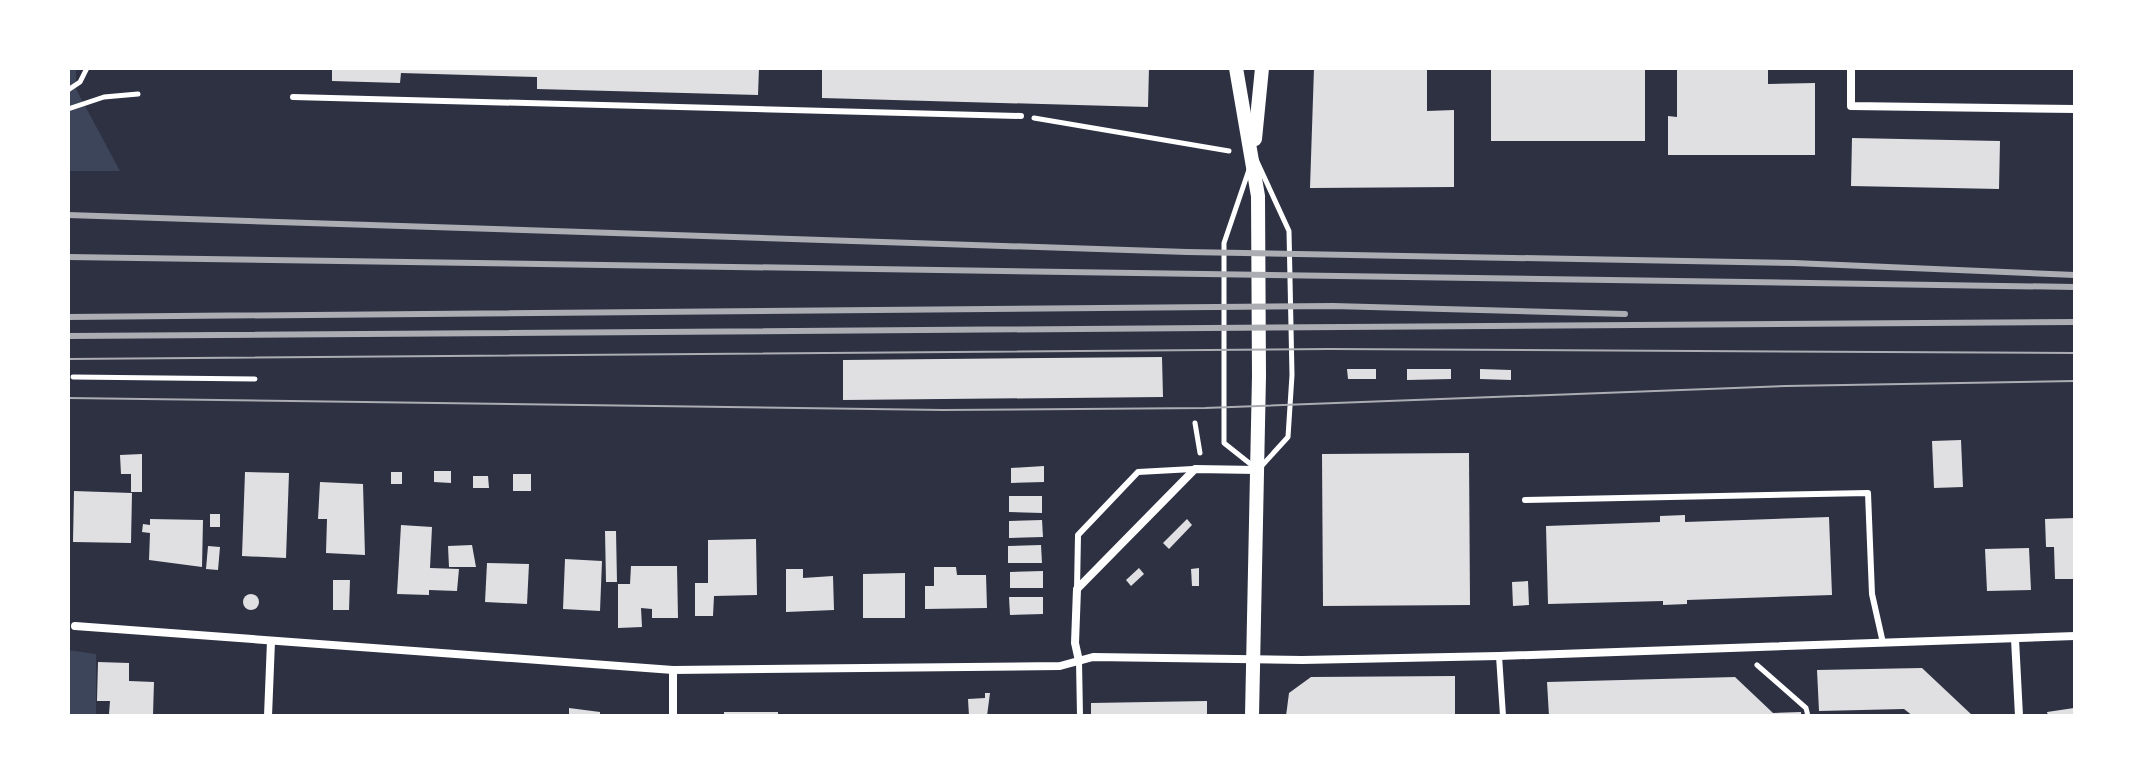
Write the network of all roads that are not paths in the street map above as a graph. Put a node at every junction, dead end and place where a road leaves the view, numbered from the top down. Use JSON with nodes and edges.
{"nodes":[{"id":1,"x":1236,"y":68,"type":"edge"},
{"id":2,"x":1262,"y":68,"type":"edge"},
{"id":3,"x":1851,"y":68,"type":"edge"},
{"id":4,"x":293,"y":97,"type":"dead end"},
{"id":5,"x":2075,"y":109,"type":"edge"},
{"id":6,"x":1021,"y":116,"type":"road end"},
{"id":7,"x":1254,"y":155,"type":"junction"},
{"id":8,"x":1199,"y":469,"type":"junction"},
{"id":9,"x":1258,"y":470,"type":"junction"},
{"id":10,"x":1525,"y":500,"type":"dead end"},
{"id":11,"x":1077,"y":589,"type":"junction"},
{"id":12,"x":75,"y":626,"type":"dead end"},
{"id":13,"x":2075,"y":636,"type":"edge"},
{"id":14,"x":2015,"y":639,"type":"junction"},
{"id":15,"x":271,"y":641,"type":"junction"},
{"id":16,"x":1883,"y":643,"type":"junction"},
{"id":17,"x":1499,"y":656,"type":"junction"},
{"id":18,"x":1254,"y":659,"type":"junction"},
{"id":19,"x":1079,"y":661,"type":"junction"},
{"id":20,"x":673,"y":670,"type":"junction"},
{"id":21,"x":268,"y":716,"type":"edge"},
{"id":22,"x":673,"y":716,"type":"edge"},
{"id":23,"x":1080,"y":716,"type":"edge"},
{"id":24,"x":1252,"y":716,"type":"edge"},
{"id":25,"x":1503,"y":716,"type":"edge"},
{"id":26,"x":2019,"y":716,"type":"edge"}],
"edges":[{"from":1,"to":7,"type":"street"},
{"from":2,"to":7,"type":"street"},
{"from":3,"to":5,"type":"street"},
{"from":4,"to":6,"type":"lane"},
{"from":7,"to":9,"type":"street"},
{"from":8,"to":9,"type":"street"},
{"from":8,"to":11,"type":"street"},
{"from":8,"to":11,"type":"lane"},
{"from":9,"to":18,"type":"street"},
{"from":10,"to":16,"type":"lane"},
{"from":11,"to":19,"type":"street"},
{"from":12,"to":15,"type":"street"},
{"from":13,"to":14,"type":"street"},
{"from":14,"to":16,"type":"street"},
{"from":14,"to":26,"type":"street"},
{"from":15,"to":20,"type":"street"},
{"from":15,"to":21,"type":"street"},
{"from":16,"to":17,"type":"street"},
{"from":17,"to":18,"type":"street"},
{"from":17,"to":25,"type":"lane"},
{"from":18,"to":19,"type":"street"},
{"from":18,"to":24,"type":"street"},
{"from":19,"to":20,"type":"street"},
{"from":19,"to":23,"type":"lane"},
{"from":20,"to":22,"type":"street"}]}
